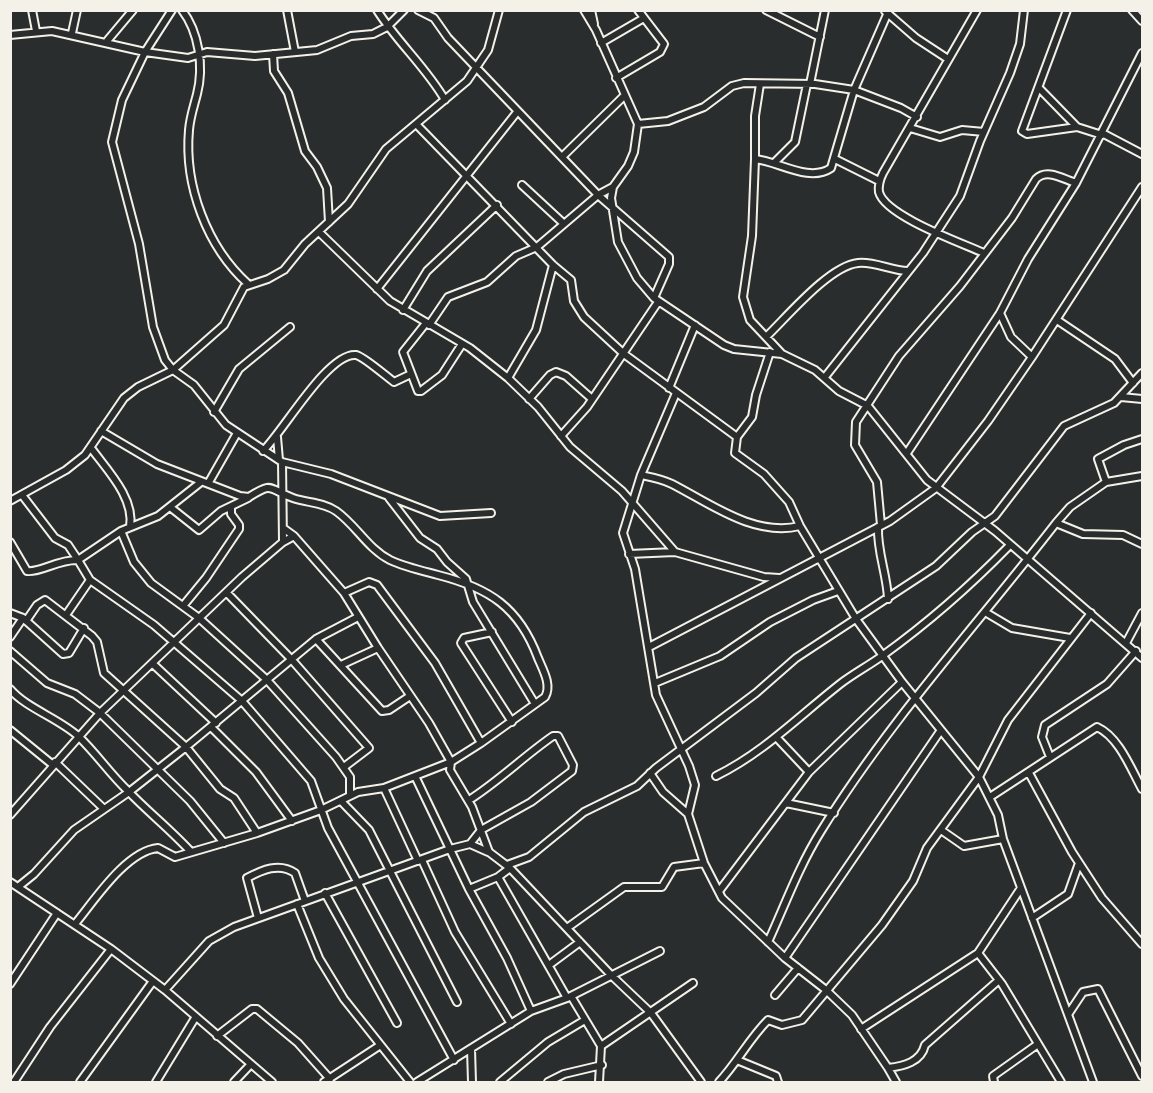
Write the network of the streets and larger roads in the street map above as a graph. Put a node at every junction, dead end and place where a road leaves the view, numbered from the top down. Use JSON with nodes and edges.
{"nodes":[{"id":1,"x":32,"y":10,"type":"edge"},
{"id":2,"x":76,"y":10,"type":"edge"},
{"id":3,"x":133,"y":10,"type":"edge"},
{"id":4,"x":172,"y":10,"type":"edge"},
{"id":5,"x":182,"y":10,"type":"edge"},
{"id":6,"x":287,"y":10,"type":"edge"},
{"id":7,"x":377,"y":10,"type":"edge"},
{"id":8,"x":404,"y":10,"type":"edge"},
{"id":9,"x":418,"y":10,"type":"edge"},
{"id":10,"x":499,"y":10,"type":"edge"},
{"id":11,"x":584,"y":10,"type":"edge"},
{"id":12,"x":591,"y":10,"type":"edge"},
{"id":13,"x":638,"y":10,"type":"edge"},
{"id":14,"x":766,"y":10,"type":"edge"},
{"id":15,"x":825,"y":10,"type":"edge"},
{"id":16,"x":977,"y":10,"type":"edge"},
{"id":17,"x":1024,"y":10,"type":"edge"},
{"id":18,"x":1066,"y":10,"type":"edge"},
{"id":19,"x":1132,"y":10,"type":"edge"},
{"id":20,"x":887,"y":11,"type":"edge"},
{"id":21,"x":644,"y":18,"type":"junction"},
{"id":22,"x":1143,"y":21,"type":"edge"},
{"id":23,"x":387,"y":27,"type":"junction"},
{"id":24,"x":596,"y":30,"type":"junction"},
{"id":25,"x":36,"y":31,"type":"junction"},
{"id":26,"x":72,"y":33,"type":"junction"},
{"id":27,"x":10,"y":35,"type":"edge"},
{"id":28,"x":820,"y":38,"type":"junction"},
{"id":29,"x":107,"y":41,"type":"junction"},
{"id":30,"x":601,"y":43,"type":"junction"},
{"id":31,"x":198,"y":46,"type":"junction"},
{"id":32,"x":145,"y":52,"type":"junction"},
{"id":33,"x":207,"y":52,"type":"junction"},
{"id":34,"x":295,"y":52,"type":"junction"},
{"id":35,"x":1143,"y":53,"type":"edge"},
{"id":36,"x":273,"y":54,"type":"junction"},
{"id":37,"x":199,"y":56,"type":"junction"},
{"id":38,"x":188,"y":58,"type":"junction"},
{"id":39,"x":948,"y":59,"type":"junction"},
{"id":40,"x":198,"y":65,"type":"junction"},
{"id":41,"x":477,"y":69,"type":"junction"},
{"id":42,"x":616,"y":78,"type":"junction"},
{"id":43,"x":760,"y":84,"type":"junction"},
{"id":44,"x":808,"y":84,"type":"junction"},
{"id":45,"x":1039,"y":88,"type":"junction"},
{"id":46,"x":854,"y":90,"type":"junction"},
{"id":47,"x":624,"y":96,"type":"junction"},
{"id":48,"x":445,"y":100,"type":"junction"},
{"id":49,"x":517,"y":112,"type":"junction"},
{"id":50,"x":917,"y":117,"type":"junction"},
{"id":51,"x":638,"y":124,"type":"junction"},
{"id":52,"x":417,"y":125,"type":"junction"},
{"id":53,"x":1077,"y":127,"type":"junction"},
{"id":54,"x":910,"y":128,"type":"junction"},
{"id":55,"x":984,"y":132,"type":"junction"},
{"id":56,"x":1102,"y":134,"type":"junction"},
{"id":57,"x":1143,"y":154,"type":"edge"},
{"id":58,"x":562,"y":157,"type":"junction"},
{"id":59,"x":755,"y":159,"type":"junction"},
{"id":60,"x":835,"y":159,"type":"junction"},
{"id":61,"x":776,"y":162,"type":"junction"},
{"id":62,"x":468,"y":175,"type":"junction"},
{"id":63,"x":879,"y":181,"type":"junction"},
{"id":64,"x":1076,"y":183,"type":"junction"},
{"id":65,"x":522,"y":185,"type":"dead end"},
{"id":66,"x":613,"y":187,"type":"junction"},
{"id":67,"x":1143,"y":187,"type":"edge"},
{"id":68,"x":598,"y":195,"type":"junction"},
{"id":69,"x":497,"y":205,"type":"junction"},
{"id":70,"x":611,"y":206,"type":"junction"},
{"id":71,"x":328,"y":222,"type":"junction"},
{"id":72,"x":563,"y":223,"type":"junction"},
{"id":73,"x":320,"y":232,"type":"junction"},
{"id":74,"x":937,"y":235,"type":"junction"},
{"id":75,"x":529,"y":238,"type":"junction"},
{"id":76,"x":537,"y":247,"type":"junction"},
{"id":77,"x":525,"y":251,"type":"junction"},
{"id":78,"x":984,"y":253,"type":"junction"},
{"id":79,"x":553,"y":265,"type":"junction"},
{"id":80,"x":908,"y":271,"type":"junction"},
{"id":81,"x":248,"y":284,"type":"junction"},
{"id":82,"x":377,"y":289,"type":"junction"},
{"id":83,"x":656,"y":300,"type":"junction"},
{"id":84,"x":403,"y":310,"type":"junction"},
{"id":85,"x":1000,"y":313,"type":"junction"},
{"id":86,"x":1057,"y":320,"type":"junction"},
{"id":87,"x":428,"y":324,"type":"junction"},
{"id":88,"x":695,"y":325,"type":"junction"},
{"id":89,"x":290,"y":327,"type":"dead end"},
{"id":90,"x":766,"y":337,"type":"junction"},
{"id":91,"x":462,"y":344,"type":"junction"},
{"id":92,"x":770,"y":352,"type":"junction"},
{"id":93,"x":624,"y":354,"type":"junction"},
{"id":94,"x":782,"y":354,"type":"junction"},
{"id":95,"x":1032,"y":357,"type":"junction"},
{"id":96,"x":173,"y":370,"type":"junction"},
{"id":97,"x":1143,"y":373,"type":"edge"},
{"id":98,"x":411,"y":374,"type":"junction"},
{"id":99,"x":825,"y":377,"type":"junction"},
{"id":100,"x":508,"y":378,"type":"junction"},
{"id":101,"x":1133,"y":383,"type":"junction"},
{"id":102,"x":669,"y":388,"type":"junction"},
{"id":103,"x":676,"y":393,"type":"junction"},
{"id":104,"x":1121,"y":397,"type":"junction"},
{"id":105,"x":529,"y":399,"type":"junction"},
{"id":106,"x":592,"y":399,"type":"junction"},
{"id":107,"x":1143,"y":399,"type":"edge"},
{"id":108,"x":868,"y":406,"type":"junction"},
{"id":109,"x":214,"y":412,"type":"junction"},
{"id":110,"x":101,"y":430,"type":"junction"},
{"id":111,"x":237,"y":433,"type":"junction"},
{"id":112,"x":561,"y":436,"type":"junction"},
{"id":113,"x":277,"y":437,"type":"junction"},
{"id":114,"x":737,"y":437,"type":"junction"},
{"id":115,"x":1143,"y":440,"type":"edge"},
{"id":116,"x":91,"y":448,"type":"junction"},
{"id":117,"x":263,"y":451,"type":"junction"},
{"id":118,"x":907,"y":453,"type":"junction"},
{"id":119,"x":280,"y":461,"type":"junction"},
{"id":120,"x":640,"y":475,"type":"junction"},
{"id":121,"x":1143,"y":476,"type":"edge"},
{"id":122,"x":201,"y":482,"type":"junction"},
{"id":123,"x":209,"y":482,"type":"junction"},
{"id":124,"x":1106,"y":482,"type":"junction"},
{"id":125,"x":936,"y":488,"type":"junction"},
{"id":126,"x":281,"y":491,"type":"junction"},
{"id":127,"x":22,"y":495,"type":"junction"},
{"id":128,"x":249,"y":498,"type":"junction"},
{"id":129,"x":389,"y":498,"type":"junction"},
{"id":130,"x":10,"y":501,"type":"edge"},
{"id":131,"x":633,"y":502,"type":"junction"},
{"id":132,"x":170,"y":507,"type":"junction"},
{"id":133,"x":231,"y":507,"type":"junction"},
{"id":134,"x":491,"y":513,"type":"dead end"},
{"id":135,"x":973,"y":516,"type":"junction"},
{"id":136,"x":995,"y":516,"type":"junction"},
{"id":137,"x":1056,"y":523,"type":"junction"},
{"id":138,"x":986,"y":525,"type":"junction"},
{"id":139,"x":800,"y":526,"type":"junction"},
{"id":140,"x":879,"y":526,"type":"junction"},
{"id":141,"x":130,"y":527,"type":"junction"},
{"id":142,"x":283,"y":528,"type":"junction"},
{"id":143,"x":121,"y":531,"type":"junction"},
{"id":144,"x":995,"y":531,"type":"junction"},
{"id":145,"x":972,"y":532,"type":"junction"},
{"id":146,"x":294,"y":536,"type":"junction"},
{"id":147,"x":10,"y":542,"type":"edge"},
{"id":148,"x":283,"y":542,"type":"junction"},
{"id":149,"x":1143,"y":544,"type":"edge"},
{"id":150,"x":1009,"y":546,"type":"junction"},
{"id":151,"x":675,"y":552,"type":"junction"},
{"id":152,"x":629,"y":554,"type":"junction"},
{"id":153,"x":643,"y":554,"type":"junction"},
{"id":154,"x":820,"y":559,"type":"junction"},
{"id":155,"x":78,"y":560,"type":"junction"},
{"id":156,"x":1027,"y":561,"type":"junction"},
{"id":157,"x":635,"y":569,"type":"junction"},
{"id":158,"x":783,"y":577,"type":"junction"},
{"id":159,"x":90,"y":580,"type":"junction"},
{"id":160,"x":468,"y":583,"type":"junction"},
{"id":161,"x":838,"y":591,"type":"junction"},
{"id":162,"x":227,"y":593,"type":"junction"},
{"id":163,"x":344,"y":593,"type":"junction"},
{"id":164,"x":888,"y":598,"type":"junction"},
{"id":165,"x":183,"y":606,"type":"junction"},
{"id":166,"x":984,"y":612,"type":"junction"},
{"id":167,"x":10,"y":613,"type":"edge"},
{"id":168,"x":1091,"y":613,"type":"junction"},
{"id":169,"x":1143,"y":613,"type":"edge"},
{"id":170,"x":66,"y":615,"type":"junction"},
{"id":171,"x":358,"y":617,"type":"junction"},
{"id":172,"x":199,"y":618,"type":"junction"},
{"id":173,"x":856,"y":619,"type":"junction"},
{"id":174,"x":24,"y":620,"type":"junction"},
{"id":175,"x":84,"y":628,"type":"junction"},
{"id":176,"x":492,"y":632,"type":"junction"},
{"id":177,"x":10,"y":637,"type":"edge"},
{"id":178,"x":1070,"y":638,"type":"junction"},
{"id":179,"x":316,"y":639,"type":"junction"},
{"id":180,"x":175,"y":643,"type":"junction"},
{"id":181,"x":1126,"y":643,"type":"junction"},
{"id":182,"x":649,"y":647,"type":"junction"},
{"id":183,"x":378,"y":648,"type":"junction"},
{"id":184,"x":10,"y":651,"type":"edge"},
{"id":185,"x":1136,"y":651,"type":"junction"},
{"id":186,"x":882,"y":656,"type":"junction"},
{"id":187,"x":1143,"y":658,"type":"edge"},
{"id":188,"x":292,"y":660,"type":"junction"},
{"id":189,"x":153,"y":664,"type":"junction"},
{"id":190,"x":340,"y":665,"type":"junction"},
{"id":191,"x":267,"y":680,"type":"junction"},
{"id":192,"x":902,"y":682,"type":"junction"},
{"id":193,"x":655,"y":683,"type":"junction"},
{"id":194,"x":10,"y":689,"type":"edge"},
{"id":195,"x":125,"y":690,"type":"junction"},
{"id":196,"x":410,"y":696,"type":"junction"},
{"id":197,"x":916,"y":700,"type":"junction"},
{"id":198,"x":242,"y":701,"type":"junction"},
{"id":199,"x":535,"y":704,"type":"junction"},
{"id":200,"x":100,"y":714,"type":"junction"},
{"id":201,"x":513,"y":722,"type":"junction"},
{"id":202,"x":213,"y":725,"type":"junction"},
{"id":203,"x":10,"y":730,"type":"edge"},
{"id":204,"x":942,"y":730,"type":"junction"},
{"id":205,"x":78,"y":736,"type":"junction"},
{"id":206,"x":777,"y":738,"type":"junction"},
{"id":207,"x":482,"y":743,"type":"junction"},
{"id":208,"x":186,"y":747,"type":"junction"},
{"id":209,"x":681,"y":750,"type":"junction"},
{"id":210,"x":1050,"y":757,"type":"junction"},
{"id":211,"x":451,"y":762,"type":"junction"},
{"id":212,"x":54,"y":763,"type":"junction"},
{"id":213,"x":344,"y":767,"type":"junction"},
{"id":214,"x":157,"y":770,"type":"junction"},
{"id":215,"x":809,"y":772,"type":"junction"},
{"id":216,"x":650,"y":773,"type":"junction"},
{"id":217,"x":1029,"y":773,"type":"junction"},
{"id":218,"x":415,"y":776,"type":"junction"},
{"id":219,"x":716,"y":776,"type":"dead end"},
{"id":220,"x":979,"y":777,"type":"junction"},
{"id":221,"x":384,"y":788,"type":"junction"},
{"id":222,"x":1143,"y":789,"type":"edge"},
{"id":223,"x":129,"y":792,"type":"junction"},
{"id":224,"x":350,"y":795,"type":"junction"},
{"id":225,"x":990,"y":797,"type":"junction"},
{"id":226,"x":469,"y":800,"type":"junction"},
{"id":227,"x":340,"y":801,"type":"junction"},
{"id":228,"x":786,"y":803,"type":"junction"},
{"id":229,"x":104,"y":809,"type":"junction"},
{"id":230,"x":321,"y":810,"type":"junction"},
{"id":231,"x":834,"y":813,"type":"junction"},
{"id":232,"x":688,"y":814,"type":"junction"},
{"id":233,"x":10,"y":815,"type":"edge"},
{"id":234,"x":292,"y":820,"type":"junction"},
{"id":235,"x":481,"y":830,"type":"junction"},
{"id":236,"x":941,"y":830,"type":"junction"},
{"id":237,"x":257,"y":833,"type":"junction"},
{"id":238,"x":1003,"y":839,"type":"junction"},
{"id":239,"x":224,"y":843,"type":"junction"},
{"id":240,"x":470,"y":844,"type":"junction"},
{"id":241,"x":450,"y":849,"type":"junction"},
{"id":242,"x":191,"y":852,"type":"junction"},
{"id":243,"x":489,"y":852,"type":"junction"},
{"id":244,"x":420,"y":860,"type":"junction"},
{"id":245,"x":704,"y":863,"type":"junction"},
{"id":246,"x":1079,"y":863,"type":"junction"},
{"id":247,"x":509,"y":867,"type":"junction"},
{"id":248,"x":389,"y":871,"type":"junction"},
{"id":249,"x":498,"y":877,"type":"junction"},
{"id":250,"x":356,"y":881,"type":"junction"},
{"id":251,"x":10,"y":882,"type":"edge"},
{"id":252,"x":18,"y":887,"type":"junction"},
{"id":253,"x":1021,"y":888,"type":"junction"},
{"id":254,"x":469,"y":889,"type":"junction"},
{"id":255,"x":720,"y":890,"type":"junction"},
{"id":256,"x":325,"y":893,"type":"junction"},
{"id":257,"x":305,"y":901,"type":"junction"},
{"id":258,"x":297,"y":904,"type":"junction"},
{"id":259,"x":57,"y":913,"type":"junction"},
{"id":260,"x":258,"y":918,"type":"junction"},
{"id":261,"x":1032,"y":918,"type":"junction"},
{"id":262,"x":75,"y":924,"type":"junction"},
{"id":263,"x":567,"y":928,"type":"junction"},
{"id":264,"x":580,"y":942,"type":"junction"},
{"id":265,"x":768,"y":942,"type":"junction"},
{"id":266,"x":1143,"y":944,"type":"edge"},
{"id":267,"x":111,"y":949,"type":"junction"},
{"id":268,"x":660,"y":951,"type":"dead end"},
{"id":269,"x":978,"y":952,"type":"junction"},
{"id":270,"x":785,"y":958,"type":"junction"},
{"id":271,"x":549,"y":965,"type":"junction"},
{"id":272,"x":798,"y":968,"type":"junction"},
{"id":273,"x":610,"y":974,"type":"junction"},
{"id":274,"x":999,"y":980,"type":"junction"},
{"id":275,"x":153,"y":981,"type":"junction"},
{"id":276,"x":693,"y":983,"type":"dead end"},
{"id":277,"x":10,"y":984,"type":"edge"},
{"id":278,"x":165,"y":990,"type":"junction"},
{"id":279,"x":826,"y":990,"type":"junction"},
{"id":280,"x":775,"y":995,"type":"dead end"},
{"id":281,"x":569,"y":997,"type":"junction"},
{"id":282,"x":457,"y":1002,"type":"dead end"},
{"id":283,"x":531,"y":1011,"type":"junction"},
{"id":284,"x":651,"y":1013,"type":"junction"},
{"id":285,"x":1069,"y":1013,"type":"junction"},
{"id":286,"x":195,"y":1018,"type":"junction"},
{"id":287,"x":585,"y":1020,"type":"junction"},
{"id":288,"x":396,"y":1023,"type":"dead end"},
{"id":289,"x":511,"y":1024,"type":"junction"},
{"id":290,"x":861,"y":1029,"type":"junction"},
{"id":291,"x":217,"y":1036,"type":"junction"},
{"id":292,"x":1038,"y":1044,"type":"junction"},
{"id":293,"x":379,"y":1046,"type":"junction"},
{"id":294,"x":601,"y":1046,"type":"junction"},
{"id":295,"x":471,"y":1049,"type":"junction"},
{"id":296,"x":454,"y":1060,"type":"junction"},
{"id":297,"x":737,"y":1060,"type":"junction"},
{"id":298,"x":251,"y":1064,"type":"junction"},
{"id":299,"x":602,"y":1065,"type":"junction"},
{"id":300,"x":888,"y":1068,"type":"junction"},
{"id":301,"x":731,"y":1069,"type":"junction"},
{"id":302,"x":1143,"y":1076,"type":"edge"},
{"id":303,"x":327,"y":1081,"type":"edge"},
{"id":304,"x":14,"y":1083,"type":"edge"},
{"id":305,"x":81,"y":1083,"type":"edge"},
{"id":306,"x":156,"y":1083,"type":"edge"},
{"id":307,"x":234,"y":1083,"type":"edge"},
{"id":308,"x":272,"y":1083,"type":"edge"},
{"id":309,"x":410,"y":1083,"type":"edge"},
{"id":310,"x":417,"y":1083,"type":"edge"},
{"id":311,"x":472,"y":1083,"type":"edge"},
{"id":312,"x":500,"y":1083,"type":"edge"},
{"id":313,"x":548,"y":1083,"type":"edge"},
{"id":314,"x":599,"y":1083,"type":"edge"},
{"id":315,"x":701,"y":1083,"type":"edge"},
{"id":316,"x":719,"y":1083,"type":"edge"},
{"id":317,"x":729,"y":1083,"type":"edge"},
{"id":318,"x":777,"y":1083,"type":"edge"},
{"id":319,"x":896,"y":1083,"type":"edge"},
{"id":320,"x":994,"y":1083,"type":"edge"},
{"id":321,"x":1061,"y":1083,"type":"edge"},
{"id":322,"x":1093,"y":1083,"type":"edge"}],
"edges":[{"from":1,"to":25,"type":"street"},
{"from":2,"to":26,"type":"street"},
{"from":3,"to":29,"type":"street"},
{"from":4,"to":32,"type":"street"},
{"from":5,"to":31,"type":"street"},
{"from":6,"to":34,"type":"street"},
{"from":7,"to":23,"type":"street"},
{"from":8,"to":23,"type":"street"},
{"from":9,"to":41,"type":"street"},
{"from":10,"to":41,"type":"street"},
{"from":11,"to":24,"type":"street"},
{"from":12,"to":24,"type":"street"},
{"from":13,"to":21,"type":"street"},
{"from":14,"to":28,"type":"street"},
{"from":15,"to":28,"type":"street"},
{"from":16,"to":39,"type":"street"},
{"from":17,"to":55,"type":"street"},
{"from":18,"to":45,"type":"street"},
{"from":19,"to":22,"type":"street"},
{"from":20,"to":39,"type":"street"},
{"from":20,"to":46,"type":"street"},
{"from":21,"to":30,"type":"street"},
{"from":21,"to":42,"type":"street"},
{"from":23,"to":34,"type":"street"},
{"from":23,"to":48,"type":"street"},
{"from":24,"to":30,"type":"street"},
{"from":25,"to":26,"type":"street"},
{"from":25,"to":27,"type":"street"},
{"from":26,"to":29,"type":"street"},
{"from":28,"to":44,"type":"street"},
{"from":29,"to":32,"type":"street"},
{"from":30,"to":42,"type":"street"},
{"from":31,"to":33,"type":"street"},
{"from":31,"to":37,"type":"street"},
{"from":32,"to":38,"type":"street"},
{"from":32,"to":96,"type":"street"},
{"from":33,"to":36,"type":"street"},
{"from":33,"to":37,"type":"street"},
{"from":34,"to":36,"type":"street"},
{"from":35,"to":56,"type":"street"},
{"from":36,"to":71,"type":"street"},
{"from":37,"to":38,"type":"street"},
{"from":37,"to":40,"type":"street"},
{"from":38,"to":40,"type":"street"},
{"from":39,"to":50,"type":"street"},
{"from":40,"to":81,"type":"street"},
{"from":41,"to":48,"type":"street"},
{"from":41,"to":49,"type":"street"},
{"from":42,"to":47,"type":"street"},
{"from":43,"to":44,"type":"street"},
{"from":43,"to":51,"type":"street"},
{"from":43,"to":59,"type":"street"},
{"from":44,"to":46,"type":"street"},
{"from":44,"to":61,"type":"street"},
{"from":45,"to":53,"type":"street"},
{"from":45,"to":53,"type":"street"},
{"from":46,"to":50,"type":"street"},
{"from":46,"to":60,"type":"street"},
{"from":47,"to":51,"type":"street"},
{"from":47,"to":58,"type":"street"},
{"from":48,"to":52,"type":"street"},
{"from":49,"to":58,"type":"street"},
{"from":49,"to":62,"type":"street"},
{"from":50,"to":54,"type":"street"},
{"from":51,"to":66,"type":"street"},
{"from":52,"to":62,"type":"street"},
{"from":52,"to":71,"type":"street"},
{"from":53,"to":56,"type":"street"},
{"from":54,"to":55,"type":"street"},
{"from":54,"to":63,"type":"street"},
{"from":55,"to":74,"type":"street"},
{"from":56,"to":57,"type":"street"},
{"from":56,"to":64,"type":"street"},
{"from":58,"to":68,"type":"street"},
{"from":59,"to":61,"type":"street"},
{"from":59,"to":90,"type":"street"},
{"from":60,"to":61,"type":"street"},
{"from":60,"to":63,"type":"street"},
{"from":62,"to":69,"type":"street"},
{"from":62,"to":82,"type":"street"},
{"from":63,"to":74,"type":"street"},
{"from":64,"to":78,"type":"street"},
{"from":64,"to":85,"type":"street"},
{"from":65,"to":72,"type":"street"},
{"from":66,"to":68,"type":"street"},
{"from":66,"to":70,"type":"street"},
{"from":67,"to":86,"type":"street"},
{"from":68,"to":70,"type":"street"},
{"from":68,"to":72,"type":"street"},
{"from":69,"to":75,"type":"street"},
{"from":69,"to":84,"type":"street"},
{"from":70,"to":83,"type":"street"},
{"from":70,"to":83,"type":"street"},
{"from":71,"to":73,"type":"street"},
{"from":72,"to":76,"type":"street"},
{"from":73,"to":81,"type":"street"},
{"from":73,"to":82,"type":"street"},
{"from":74,"to":78,"type":"street"},
{"from":74,"to":80,"type":"street"},
{"from":75,"to":76,"type":"street"},
{"from":75,"to":77,"type":"street"},
{"from":76,"to":77,"type":"street"},
{"from":76,"to":79,"type":"street"},
{"from":77,"to":87,"type":"street"},
{"from":78,"to":108,"type":"street"},
{"from":79,"to":93,"type":"street"},
{"from":79,"to":100,"type":"street"},
{"from":80,"to":90,"type":"street"},
{"from":80,"to":99,"type":"street"},
{"from":81,"to":96,"type":"street"},
{"from":82,"to":84,"type":"street"},
{"from":83,"to":88,"type":"street"},
{"from":83,"to":93,"type":"street"},
{"from":84,"to":87,"type":"street"},
{"from":85,"to":95,"type":"street"},
{"from":85,"to":118,"type":"street"},
{"from":86,"to":95,"type":"street"},
{"from":86,"to":101,"type":"street"},
{"from":87,"to":91,"type":"street"},
{"from":87,"to":98,"type":"street"},
{"from":88,"to":92,"type":"street"},
{"from":88,"to":102,"type":"street"},
{"from":89,"to":109,"type":"street"},
{"from":90,"to":94,"type":"street"},
{"from":91,"to":98,"type":"street"},
{"from":91,"to":100,"type":"street"},
{"from":92,"to":94,"type":"street"},
{"from":92,"to":114,"type":"street"},
{"from":93,"to":102,"type":"street"},
{"from":93,"to":106,"type":"street"},
{"from":94,"to":99,"type":"street"},
{"from":95,"to":125,"type":"street"},
{"from":96,"to":109,"type":"street"},
{"from":96,"to":110,"type":"street"},
{"from":97,"to":101,"type":"street"},
{"from":98,"to":113,"type":"street"},
{"from":99,"to":108,"type":"street"},
{"from":100,"to":105,"type":"street"},
{"from":101,"to":104,"type":"street"},
{"from":102,"to":103,"type":"street"},
{"from":103,"to":114,"type":"street"},
{"from":103,"to":120,"type":"street"},
{"from":104,"to":107,"type":"street"},
{"from":104,"to":136,"type":"street"},
{"from":105,"to":106,"type":"street"},
{"from":105,"to":112,"type":"street"},
{"from":106,"to":112,"type":"street"},
{"from":108,"to":118,"type":"street"},
{"from":108,"to":140,"type":"street"},
{"from":109,"to":111,"type":"street"},
{"from":110,"to":116,"type":"street"},
{"from":110,"to":122,"type":"street"},
{"from":111,"to":117,"type":"street"},
{"from":111,"to":123,"type":"street"},
{"from":112,"to":131,"type":"street"},
{"from":113,"to":117,"type":"street"},
{"from":113,"to":119,"type":"street"},
{"from":114,"to":139,"type":"street"},
{"from":115,"to":124,"type":"street"},
{"from":116,"to":127,"type":"street"},
{"from":116,"to":141,"type":"street"},
{"from":117,"to":119,"type":"street"},
{"from":118,"to":125,"type":"street"},
{"from":119,"to":126,"type":"street"},
{"from":119,"to":129,"type":"street"},
{"from":120,"to":131,"type":"street"},
{"from":120,"to":139,"type":"street"},
{"from":121,"to":124,"type":"street"},
{"from":122,"to":123,"type":"street"},
{"from":122,"to":132,"type":"street"},
{"from":123,"to":128,"type":"street"},
{"from":124,"to":137,"type":"street"},
{"from":125,"to":135,"type":"street"},
{"from":125,"to":140,"type":"street"},
{"from":126,"to":128,"type":"street"},
{"from":126,"to":142,"type":"street"},
{"from":126,"to":160,"type":"street"},
{"from":127,"to":130,"type":"street"},
{"from":127,"to":155,"type":"street"},
{"from":128,"to":133,"type":"street"},
{"from":129,"to":134,"type":"street"},
{"from":129,"to":160,"type":"street"},
{"from":131,"to":151,"type":"street"},
{"from":131,"to":152,"type":"street"},
{"from":132,"to":133,"type":"street"},
{"from":132,"to":141,"type":"street"},
{"from":133,"to":165,"type":"street"},
{"from":135,"to":138,"type":"street"},
{"from":135,"to":145,"type":"street"},
{"from":136,"to":138,"type":"street"},
{"from":136,"to":144,"type":"street"},
{"from":137,"to":149,"type":"street"},
{"from":137,"to":156,"type":"street"},
{"from":138,"to":144,"type":"street"},
{"from":138,"to":145,"type":"street"},
{"from":139,"to":154,"type":"street"},
{"from":140,"to":154,"type":"street"},
{"from":140,"to":164,"type":"street"},
{"from":141,"to":143,"type":"street"},
{"from":142,"to":146,"type":"street"},
{"from":142,"to":148,"type":"street"},
{"from":143,"to":155,"type":"street"},
{"from":143,"to":165,"type":"street"},
{"from":144,"to":150,"type":"street"},
{"from":145,"to":164,"type":"street"},
{"from":146,"to":148,"type":"street"},
{"from":146,"to":163,"type":"street"},
{"from":147,"to":155,"type":"street"},
{"from":148,"to":162,"type":"street"},
{"from":150,"to":156,"type":"street"},
{"from":150,"to":186,"type":"street"},
{"from":151,"to":153,"type":"street"},
{"from":151,"to":158,"type":"street"},
{"from":152,"to":153,"type":"street"},
{"from":152,"to":157,"type":"street"},
{"from":153,"to":157,"type":"street"},
{"from":154,"to":158,"type":"street"},
{"from":154,"to":161,"type":"street"},
{"from":155,"to":159,"type":"street"},
{"from":156,"to":166,"type":"street"},
{"from":156,"to":168,"type":"street"},
{"from":157,"to":182,"type":"street"},
{"from":158,"to":182,"type":"street"},
{"from":159,"to":170,"type":"street"},
{"from":159,"to":180,"type":"street"},
{"from":160,"to":176,"type":"street"},
{"from":160,"to":199,"type":"street"},
{"from":161,"to":173,"type":"street"},
{"from":161,"to":193,"type":"street"},
{"from":162,"to":172,"type":"street"},
{"from":162,"to":188,"type":"street"},
{"from":163,"to":171,"type":"street"},
{"from":163,"to":207,"type":"street"},
{"from":164,"to":173,"type":"street"},
{"from":165,"to":172,"type":"street"},
{"from":166,"to":178,"type":"street"},
{"from":166,"to":197,"type":"street"},
{"from":167,"to":174,"type":"street"},
{"from":168,"to":178,"type":"street"},
{"from":168,"to":181,"type":"street"},
{"from":169,"to":181,"type":"street"},
{"from":170,"to":174,"type":"street"},
{"from":170,"to":175,"type":"street"},
{"from":171,"to":179,"type":"street"},
{"from":171,"to":183,"type":"street"},
{"from":172,"to":180,"type":"street"},
{"from":172,"to":191,"type":"street"},
{"from":173,"to":186,"type":"street"},
{"from":173,"to":209,"type":"street"},
{"from":174,"to":175,"type":"street"},
{"from":174,"to":177,"type":"street"},
{"from":175,"to":195,"type":"street"},
{"from":176,"to":199,"type":"street"},
{"from":176,"to":201,"type":"street"},
{"from":178,"to":220,"type":"street"},
{"from":179,"to":188,"type":"street"},
{"from":179,"to":190,"type":"street"},
{"from":180,"to":189,"type":"street"},
{"from":180,"to":198,"type":"street"},
{"from":181,"to":185,"type":"street"},
{"from":182,"to":193,"type":"street"},
{"from":183,"to":190,"type":"street"},
{"from":183,"to":196,"type":"street"},
{"from":184,"to":200,"type":"street"},
{"from":185,"to":187,"type":"street"},
{"from":185,"to":210,"type":"street"},
{"from":186,"to":192,"type":"street"},
{"from":186,"to":206,"type":"street"},
{"from":188,"to":191,"type":"street"},
{"from":188,"to":213,"type":"street"},
{"from":189,"to":195,"type":"street"},
{"from":189,"to":202,"type":"street"},
{"from":190,"to":196,"type":"street"},
{"from":191,"to":198,"type":"street"},
{"from":191,"to":213,"type":"street"},
{"from":192,"to":197,"type":"street"},
{"from":192,"to":215,"type":"street"},
{"from":193,"to":209,"type":"street"},
{"from":194,"to":205,"type":"street"},
{"from":195,"to":200,"type":"street"},
{"from":195,"to":208,"type":"street"},
{"from":196,"to":211,"type":"street"},
{"from":197,"to":204,"type":"street"},
{"from":197,"to":231,"type":"street"},
{"from":198,"to":202,"type":"street"},
{"from":198,"to":230,"type":"street"},
{"from":199,"to":201,"type":"street"},
{"from":200,"to":205,"type":"street"},
{"from":200,"to":214,"type":"street"},
{"from":201,"to":207,"type":"street"},
{"from":202,"to":208,"type":"street"},
{"from":202,"to":234,"type":"street"},
{"from":203,"to":212,"type":"street"},
{"from":204,"to":220,"type":"street"},
{"from":204,"to":270,"type":"street"},
{"from":205,"to":212,"type":"street"},
{"from":205,"to":223,"type":"street"},
{"from":206,"to":215,"type":"street"},
{"from":206,"to":219,"type":"street"},
{"from":207,"to":211,"type":"street"},
{"from":208,"to":214,"type":"street"},
{"from":208,"to":237,"type":"street"},
{"from":209,"to":216,"type":"street"},
{"from":209,"to":232,"type":"street"},
{"from":210,"to":217,"type":"street"},
{"from":210,"to":222,"type":"street"},
{"from":211,"to":218,"type":"street"},
{"from":211,"to":226,"type":"street"},
{"from":212,"to":229,"type":"street"},
{"from":212,"to":233,"type":"street"},
{"from":213,"to":224,"type":"street"},
{"from":214,"to":223,"type":"street"},
{"from":214,"to":239,"type":"street"},
{"from":215,"to":228,"type":"street"},
{"from":216,"to":232,"type":"street"},
{"from":216,"to":247,"type":"street"},
{"from":217,"to":225,"type":"street"},
{"from":217,"to":246,"type":"street"},
{"from":218,"to":221,"type":"street"},
{"from":218,"to":241,"type":"street"},
{"from":220,"to":225,"type":"street"},
{"from":220,"to":236,"type":"street"},
{"from":221,"to":224,"type":"street"},
{"from":221,"to":244,"type":"street"},
{"from":223,"to":229,"type":"street"},
{"from":223,"to":242,"type":"street"},
{"from":224,"to":227,"type":"street"},
{"from":225,"to":238,"type":"street"},
{"from":226,"to":235,"type":"street"},
{"from":226,"to":235,"type":"street"},
{"from":227,"to":230,"type":"street"},
{"from":227,"to":248,"type":"street"},
{"from":228,"to":231,"type":"street"},
{"from":228,"to":255,"type":"street"},
{"from":229,"to":252,"type":"street"},
{"from":230,"to":234,"type":"street"},
{"from":230,"to":250,"type":"street"},
{"from":231,"to":265,"type":"street"},
{"from":232,"to":245,"type":"street"},
{"from":234,"to":237,"type":"street"},
{"from":235,"to":240,"type":"street"},
{"from":235,"to":243,"type":"street"},
{"from":236,"to":238,"type":"street"},
{"from":236,"to":279,"type":"street"},
{"from":237,"to":239,"type":"street"},
{"from":238,"to":253,"type":"street"},
{"from":239,"to":242,"type":"street"},
{"from":240,"to":241,"type":"street"},
{"from":240,"to":243,"type":"street"},
{"from":241,"to":244,"type":"street"},
{"from":241,"to":254,"type":"street"},
{"from":242,"to":262,"type":"street"},
{"from":243,"to":247,"type":"street"},
{"from":244,"to":248,"type":"street"},
{"from":244,"to":289,"type":"street"},
{"from":245,"to":255,"type":"street"},
{"from":245,"to":263,"type":"street"},
{"from":246,"to":261,"type":"street"},
{"from":246,"to":266,"type":"street"},
{"from":247,"to":249,"type":"street"},
{"from":247,"to":263,"type":"street"},
{"from":248,"to":250,"type":"street"},
{"from":248,"to":282,"type":"street"},
{"from":249,"to":254,"type":"street"},
{"from":249,"to":271,"type":"street"},
{"from":250,"to":256,"type":"street"},
{"from":250,"to":296,"type":"street"},
{"from":251,"to":252,"type":"street"},
{"from":252,"to":259,"type":"street"},
{"from":253,"to":261,"type":"street"},
{"from":253,"to":269,"type":"street"},
{"from":254,"to":283,"type":"street"},
{"from":255,"to":265,"type":"street"},
{"from":256,"to":257,"type":"street"},
{"from":256,"to":288,"type":"street"},
{"from":257,"to":258,"type":"street"},
{"from":257,"to":260,"type":"street"},
{"from":258,"to":260,"type":"street"},
{"from":258,"to":293,"type":"street"},
{"from":259,"to":262,"type":"street"},
{"from":259,"to":277,"type":"street"},
{"from":260,"to":278,"type":"street"},
{"from":261,"to":285,"type":"street"},
{"from":262,"to":267,"type":"street"},
{"from":263,"to":264,"type":"street"},
{"from":264,"to":271,"type":"street"},
{"from":264,"to":273,"type":"street"},
{"from":265,"to":270,"type":"street"},
{"from":267,"to":275,"type":"street"},
{"from":267,"to":304,"type":"street"},
{"from":268,"to":273,"type":"street"},
{"from":269,"to":274,"type":"street"},
{"from":269,"to":290,"type":"street"},
{"from":270,"to":272,"type":"street"},
{"from":271,"to":281,"type":"street"},
{"from":272,"to":279,"type":"street"},
{"from":272,"to":280,"type":"street"},
{"from":273,"to":281,"type":"street"},
{"from":273,"to":284,"type":"street"},
{"from":274,"to":292,"type":"street"},
{"from":274,"to":300,"type":"street"},
{"from":275,"to":278,"type":"street"},
{"from":275,"to":305,"type":"street"},
{"from":276,"to":284,"type":"street"},
{"from":278,"to":286,"type":"street"},
{"from":279,"to":290,"type":"street"},
{"from":279,"to":297,"type":"street"},
{"from":281,"to":283,"type":"street"},
{"from":281,"to":287,"type":"street"},
{"from":283,"to":289,"type":"street"},
{"from":284,"to":294,"type":"street"},
{"from":284,"to":315,"type":"street"},
{"from":285,"to":302,"type":"street"},
{"from":285,"to":322,"type":"street"},
{"from":286,"to":291,"type":"street"},
{"from":286,"to":306,"type":"street"},
{"from":287,"to":294,"type":"street"},
{"from":287,"to":312,"type":"street"},
{"from":289,"to":295,"type":"street"},
{"from":290,"to":300,"type":"street"},
{"from":291,"to":298,"type":"street"},
{"from":291,"to":303,"type":"street"},
{"from":292,"to":320,"type":"street"},
{"from":292,"to":321,"type":"street"},
{"from":293,"to":303,"type":"street"},
{"from":293,"to":309,"type":"street"},
{"from":294,"to":299,"type":"street"},
{"from":295,"to":296,"type":"street"},
{"from":295,"to":311,"type":"street"},
{"from":296,"to":310,"type":"street"},
{"from":297,"to":301,"type":"street"},
{"from":297,"to":318,"type":"street"},
{"from":298,"to":307,"type":"street"},
{"from":298,"to":308,"type":"street"},
{"from":299,"to":313,"type":"street"},
{"from":299,"to":314,"type":"street"},
{"from":300,"to":319,"type":"street"},
{"from":301,"to":316,"type":"street"},
{"from":301,"to":317,"type":"street"}]}
